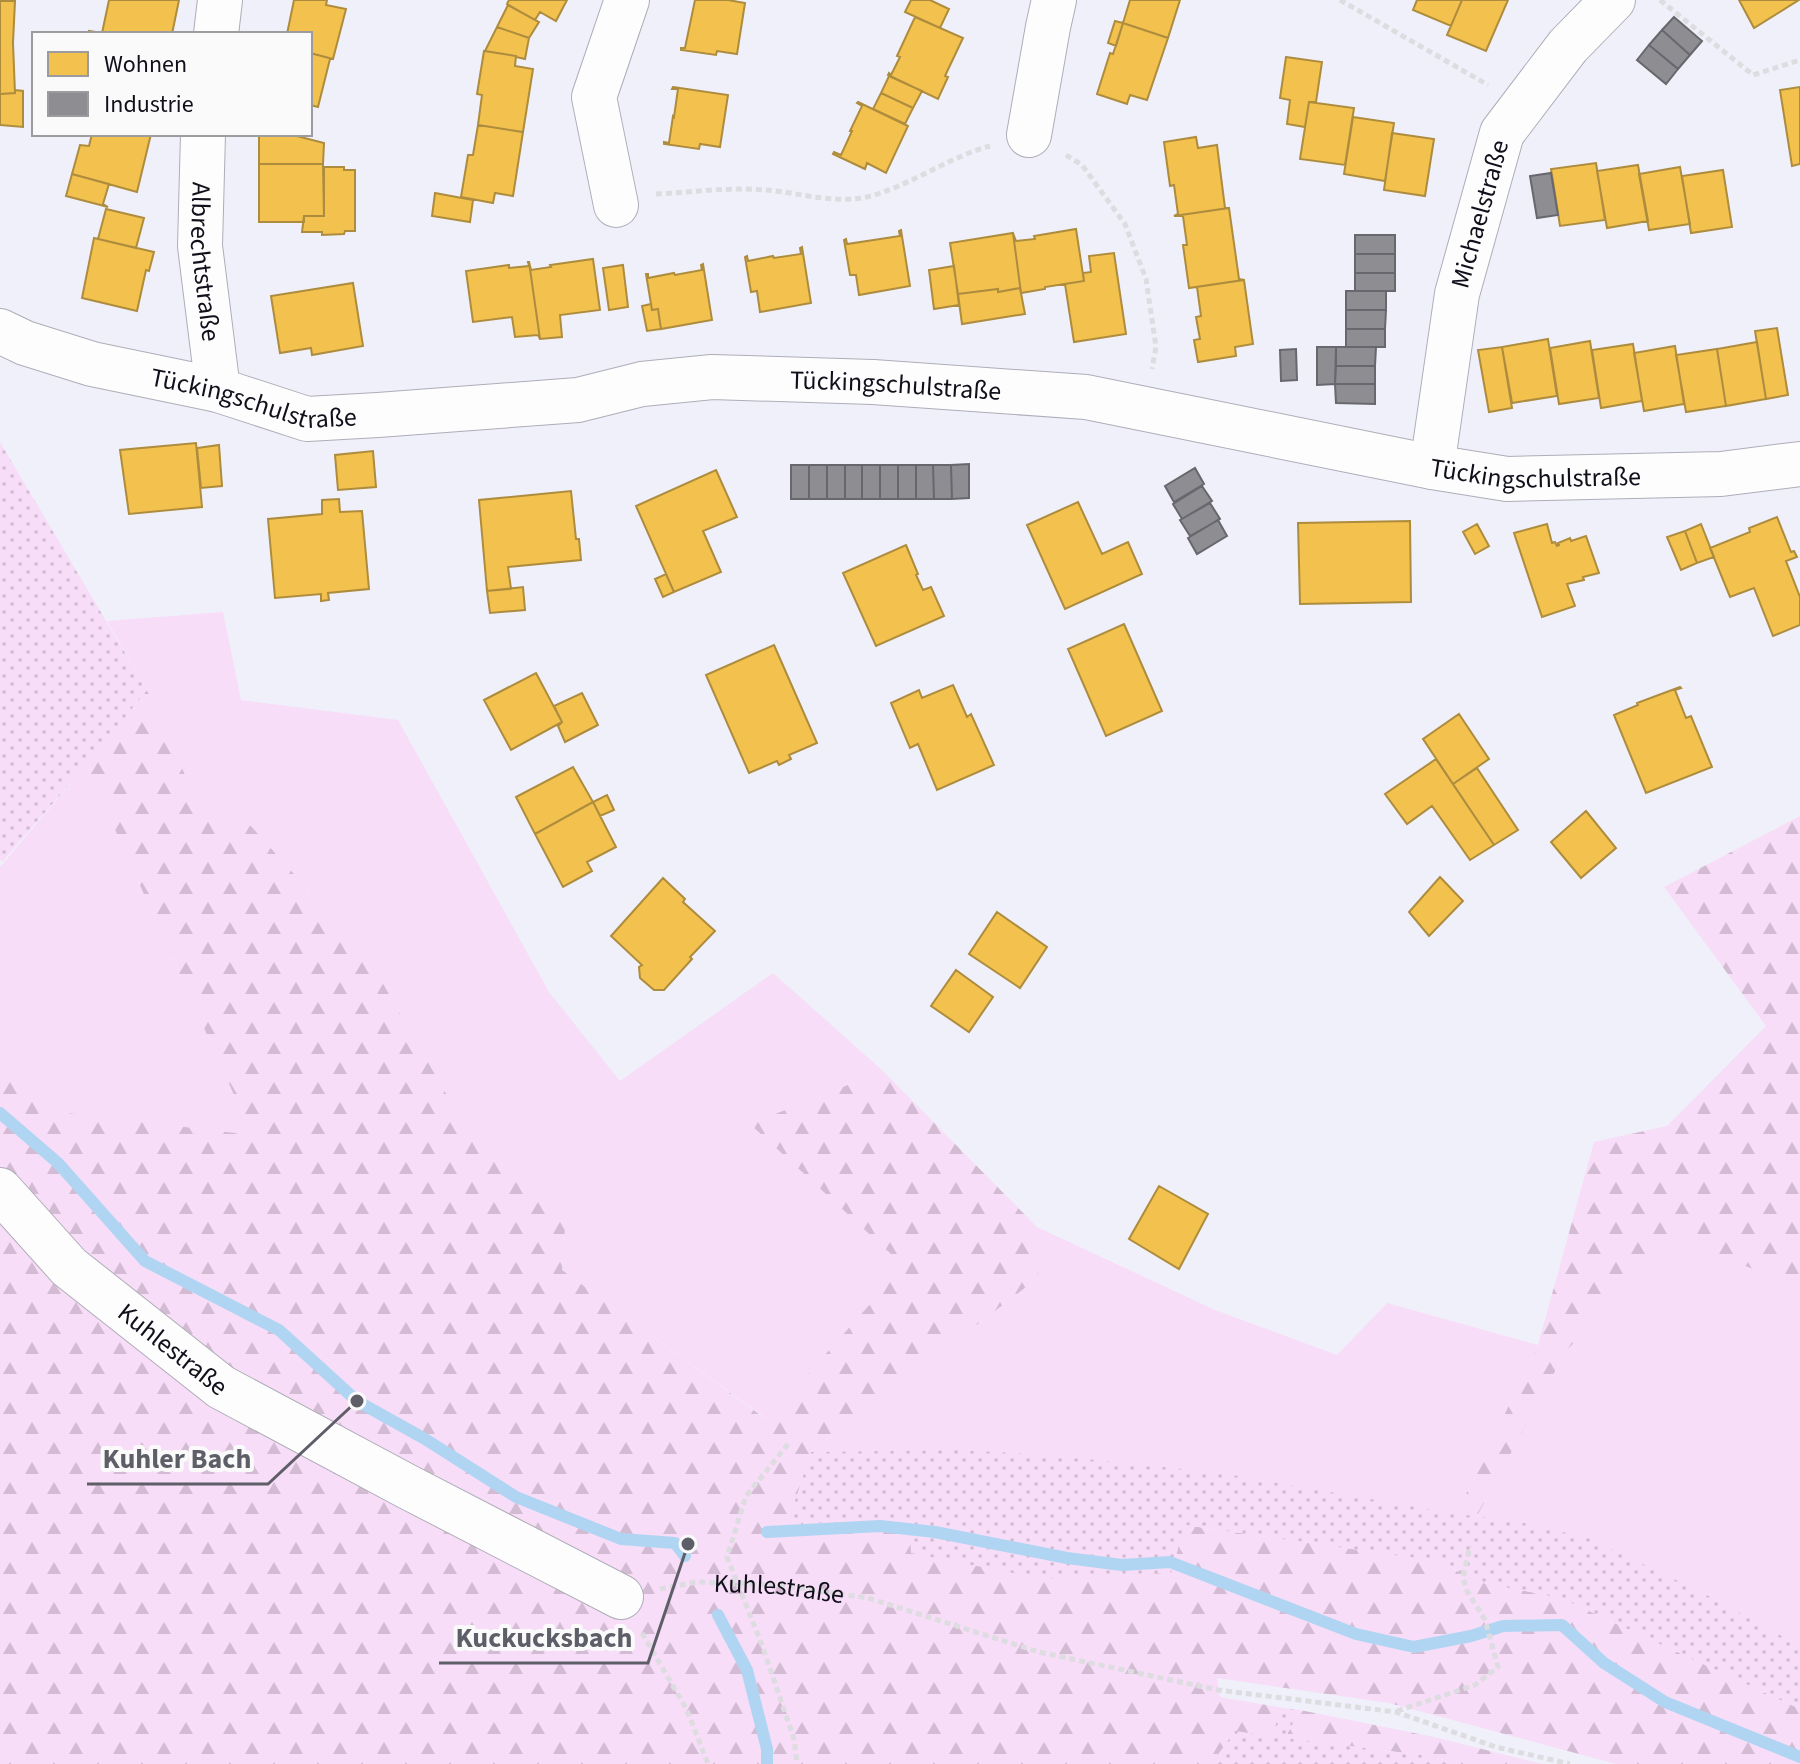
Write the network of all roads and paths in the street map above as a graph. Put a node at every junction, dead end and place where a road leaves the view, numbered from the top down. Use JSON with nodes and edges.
{"nodes":[{"id":1,"x":220,"y":0,"type":"edge"},
{"id":2,"x":627,"y":0,"type":"edge"},
{"id":3,"x":1054,"y":0,"type":"edge"},
{"id":4,"x":1340,"y":0,"type":"edge"},
{"id":5,"x":1613,"y":0,"type":"edge"},
{"id":6,"x":1660,"y":0,"type":"edge"},
{"id":7,"x":216,"y":32,"type":"edge"},
{"id":8,"x":1800,"y":60,"type":"edge"},
{"id":9,"x":1523,"y":106,"type":"junction"},
{"id":10,"x":1029,"y":135,"type":"junction"},
{"id":11,"x":203,"y":136,"type":"edge"},
{"id":12,"x":616,"y":205,"type":"joint"},
{"id":13,"x":0,"y":331,"type":"edge"},
{"id":14,"x":218,"y":390,"type":"junction"},
{"id":15,"x":1145,"y":409,"type":"junction"},
{"id":16,"x":1800,"y":464,"type":"edge"},
{"id":17,"x":1432,"y":467,"type":"junction"},
{"id":18,"x":0,"y":1190,"type":"edge"},
{"id":19,"x":788,"y":1444,"type":"dead end"},
{"id":20,"x":1470,"y":1546,"type":"dead end"},
{"id":21,"x":738,"y":1585,"type":"junction"},
{"id":22,"x":621,"y":1597,"type":"junction"},
{"id":23,"x":1396,"y":1712,"type":"junction"},
{"id":24,"x":708,"y":1764,"type":"edge"},
{"id":25,"x":797,"y":1764,"type":"edge"},
{"id":26,"x":1570,"y":1764,"type":"edge"}],
"edges":[{"from":1,"to":7,"type":"street"},
{"from":2,"to":12,"type":"street"},
{"from":3,"to":10,"type":"street"},
{"from":4,"to":9,"type":"path"},
{"from":5,"to":9,"type":"street","name":"Michaelstraße"},
{"from":6,"to":8,"type":"path"},
{"from":9,"to":17,"type":"street","name":"Michaelstraße"},
{"from":10,"to":12,"type":"path"},
{"from":10,"to":15,"type":"path"},
{"from":11,"to":14,"type":"street","name":"Albrechtstraße"},
{"from":13,"to":14,"type":"street","name":"Tückingschulstraße"},
{"from":14,"to":15,"type":"street","name":"Tückingschulstraße"},
{"from":15,"to":17,"type":"street","name":"Tückingschulstraße"},
{"from":16,"to":17,"type":"street","name":"Tückingschulstraße"},
{"from":18,"to":22,"type":"street","name":"Kuhlestraße"},
{"from":19,"to":21,"type":"path"},
{"from":20,"to":23,"type":"path"},
{"from":21,"to":22,"type":"path","name":"Kuhlestraße"},
{"from":21,"to":23,"type":"path","name":"Kuhlestraße"},
{"from":21,"to":25,"type":"path"},
{"from":22,"to":24,"type":"path"},
{"from":23,"to":26,"type":"path","name":"Kuhlestraße"}]}
